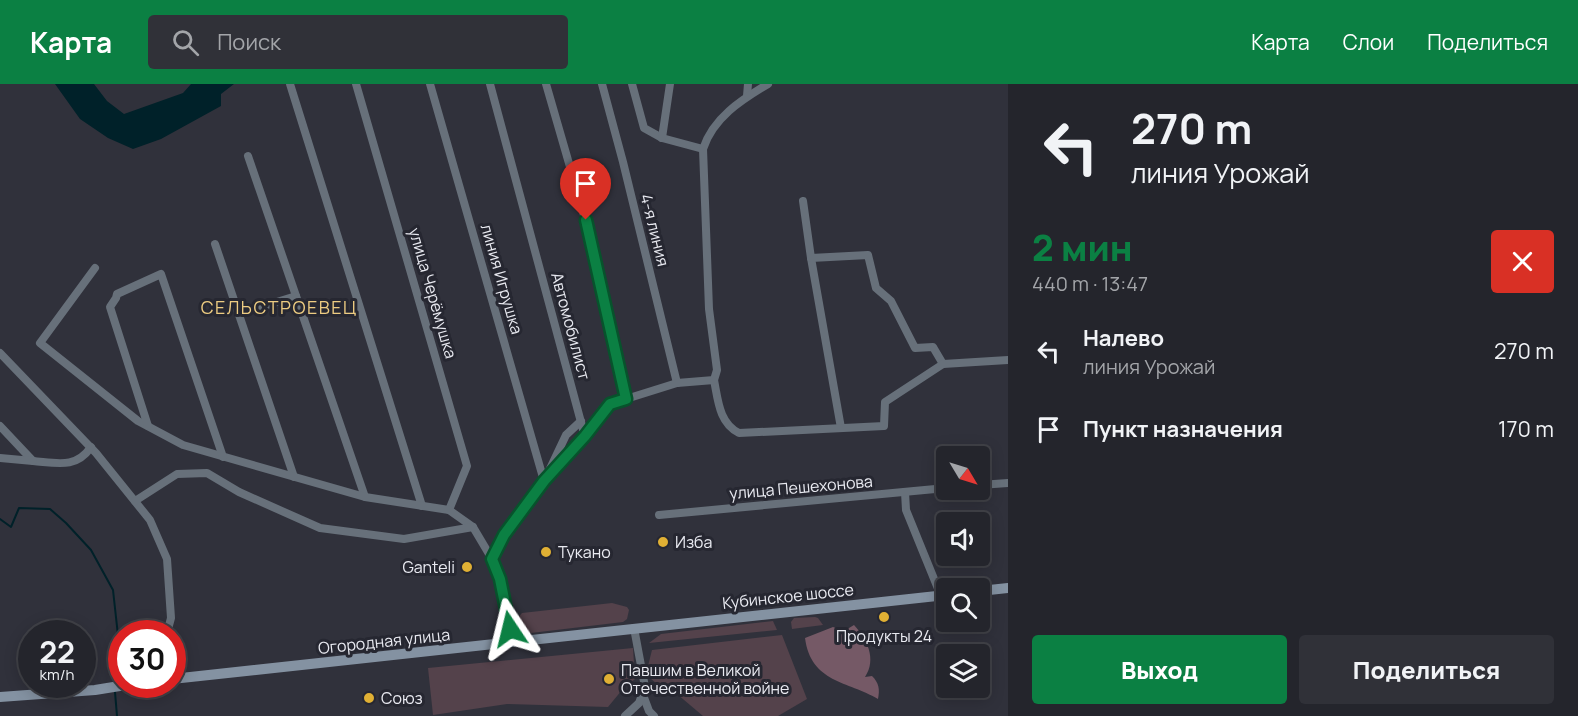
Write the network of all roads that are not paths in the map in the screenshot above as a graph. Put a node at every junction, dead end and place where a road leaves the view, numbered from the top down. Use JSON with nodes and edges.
{"nodes":[{"id":1,"x":290,"y":84,"type":"edge"},
{"id":2,"x":356,"y":84,"type":"edge"},
{"id":3,"x":430,"y":84,"type":"edge"},
{"id":4,"x":490,"y":84,"type":"edge"},
{"id":5,"x":546,"y":84,"type":"edge"},
{"id":6,"x":602,"y":84,"type":"edge"},
{"id":7,"x":632,"y":84,"type":"edge"},
{"id":8,"x":670,"y":84,"type":"edge"},
{"id":9,"x":748,"y":84,"type":"edge"},
{"id":10,"x":768,"y":84,"type":"edge"},
{"id":11,"x":747,"y":96,"type":"junction"},
{"id":12,"x":662,"y":138,"type":"junction"},
{"id":13,"x":704,"y":149,"type":"junction"},
{"id":14,"x":248,"y":156,"type":"dead end"},
{"id":15,"x":803,"y":201,"type":"dead end"},
{"id":16,"x":215,"y":243,"type":"dead end"},
{"id":17,"x":811,"y":258,"type":"junction"},
{"id":18,"x":95,"y":268,"type":"dead end"},
{"id":19,"x":296,"y":296,"type":"junction"},
{"id":20,"x":239,"y":314,"type":"junction"},
{"id":21,"x":0,"y":353,"type":"edge"},
{"id":22,"x":1008,"y":360,"type":"edge"},
{"id":23,"x":943,"y":364,"type":"junction"},
{"id":24,"x":714,"y":380,"type":"junction"},
{"id":25,"x":676,"y":383,"type":"junction"},
{"id":26,"x":626,"y":399,"type":"junction"},
{"id":27,"x":581,"y":421,"type":"junction"},
{"id":28,"x":0,"y":426,"type":"edge"},
{"id":29,"x":148,"y":426,"type":"junction"},
{"id":30,"x":841,"y":428,"type":"junction"},
{"id":31,"x":585,"y":436,"type":"junction"},
{"id":32,"x":91,"y":447,"type":"junction"},
{"id":33,"x":224,"y":457,"type":"junction"},
{"id":34,"x":0,"y":458,"type":"edge"},
{"id":35,"x":33,"y":461,"type":"junction"},
{"id":36,"x":294,"y":477,"type":"junction"},
{"id":37,"x":544,"y":481,"type":"junction"},
{"id":38,"x":1008,"y":483,"type":"edge"},
{"id":39,"x":990,"y":484,"type":"edge"},
{"id":40,"x":936,"y":489,"type":"edge"},
{"id":41,"x":905,"y":492,"type":"junction"},
{"id":42,"x":365,"y":497,"type":"junction"},
{"id":43,"x":135,"y":501,"type":"junction"},
{"id":44,"x":422,"y":506,"type":"junction"},
{"id":45,"x":449,"y":510,"type":"junction"},
{"id":46,"x":659,"y":515,"type":"dead end"},
{"id":47,"x":473,"y":527,"type":"junction"},
{"id":48,"x":492,"y":559,"type":"junction"},
{"id":49,"x":936,"y":578,"type":"edge"},
{"id":50,"x":1008,"y":588,"type":"edge"},
{"id":51,"x":990,"y":590,"type":"edge"},
{"id":52,"x":936,"y":597,"type":"edge"},
{"id":53,"x":170,"y":620,"type":"edge"},
{"id":54,"x":634,"y":628,"type":"junction"},
{"id":55,"x":512,"y":642,"type":"junction"},
{"id":56,"x":186,"y":677,"type":"edge"},
{"id":57,"x":108,"y":688,"type":"edge"},
{"id":58,"x":643,"y":695,"type":"junction"},
{"id":59,"x":0,"y":697,"type":"edge"},
{"id":60,"x":626,"y":716,"type":"edge"},
{"id":61,"x":654,"y":716,"type":"edge"}],
"edges":[{"from":1,"to":44,"type":"street"},
{"from":2,"to":45,"type":"street","name":"улица Черёмушка"},
{"from":3,"to":37,"type":"street","name":"линия Игрушка"},
{"from":4,"to":27,"type":"street","name":"Автомобилист"},
{"from":5,"to":26,"type":"street"},
{"from":6,"to":25,"type":"street","name":"4-я линия"},
{"from":7,"to":12,"type":"street"},
{"from":8,"to":12,"type":"street"},
{"from":9,"to":11,"type":"street"},
{"from":10,"to":11,"type":"street"},
{"from":11,"to":13,"type":"street"},
{"from":12,"to":13,"type":"street"},
{"from":13,"to":24,"type":"street"},
{"from":14,"to":19,"type":"street"},
{"from":15,"to":17,"type":"street"},
{"from":16,"to":20,"type":"street"},
{"from":17,"to":23,"type":"street"},
{"from":17,"to":30,"type":"street"},
{"from":18,"to":29,"type":"street"},
{"from":19,"to":20,"type":"street"},
{"from":19,"to":42,"type":"street"},
{"from":20,"to":36,"type":"street"},
{"from":21,"to":32,"type":"street"},
{"from":22,"to":23,"type":"street"},
{"from":23,"to":30,"type":"street"},
{"from":24,"to":25,"type":"street"},
{"from":24,"to":30,"type":"street"},
{"from":25,"to":26,"type":"street"},
{"from":26,"to":31,"type":"street"},
{"from":27,"to":31,"type":"street","name":"Автомобилист"},
{"from":27,"to":37,"type":"street"},
{"from":28,"to":35,"type":"street"},
{"from":29,"to":33,"type":"street"},
{"from":29,"to":33,"type":"street"},
{"from":31,"to":37,"type":"street"},
{"from":32,"to":35,"type":"street"},
{"from":32,"to":43,"type":"street"},
{"from":33,"to":36,"type":"street"},
{"from":34,"to":35,"type":"street"},
{"from":36,"to":42,"type":"street"},
{"from":37,"to":48,"type":"street"},
{"from":38,"to":39,"type":"street"},
{"from":40,"to":41,"type":"street","name":"улица Пешехонова"},
{"from":41,"to":46,"type":"street","name":"улица Пешехонова"},
{"from":41,"to":49,"type":"street"},
{"from":42,"to":44,"type":"street"},
{"from":43,"to":47,"type":"street"},
{"from":43,"to":53,"type":"street"},
{"from":44,"to":45,"type":"street"},
{"from":45,"to":47,"type":"street"},
{"from":47,"to":48,"type":"street"},
{"from":48,"to":55,"type":"street"},
{"from":50,"to":51,"type":"main road"},
{"from":52,"to":54,"type":"main road","name":"Кубинское шоссе"},
{"from":54,"to":55,"type":"main road","name":"Огородная улица"},
{"from":54,"to":58,"type":"street"},
{"from":55,"to":56,"type":"main road","name":"Огородная улица"},
{"from":57,"to":59,"type":"main road"},
{"from":58,"to":60,"type":"street"},
{"from":58,"to":61,"type":"street"}]}
